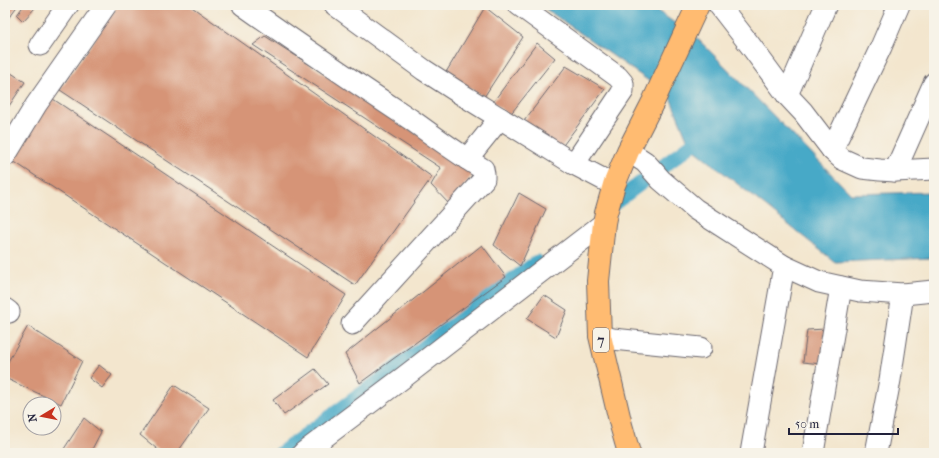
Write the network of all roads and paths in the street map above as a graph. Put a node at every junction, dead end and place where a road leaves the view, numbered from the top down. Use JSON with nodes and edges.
{"nodes":[{"id":1,"x":68,"y":5,"type":"edge"},
{"id":2,"x":106,"y":5,"type":"edge"},
{"id":3,"x":243,"y":5,"type":"edge"},
{"id":4,"x":335,"y":5,"type":"edge"},
{"id":5,"x":519,"y":5,"type":"edge"},
{"id":6,"x":698,"y":5,"type":"edge"},
{"id":7,"x":719,"y":5,"type":"edge"},
{"id":8,"x":826,"y":5,"type":"edge"},
{"id":9,"x":899,"y":5,"type":"edge"},
{"id":10,"x":40,"y":46,"type":"dead end"},
{"id":11,"x":934,"y":83,"type":"edge"},
{"id":12,"x":787,"y":95,"type":"junction"},
{"id":13,"x":500,"y":118,"type":"junction"},
{"id":14,"x":832,"y":150,"type":"junction"},
{"id":15,"x":628,"y":151,"type":"junction"},
{"id":16,"x":5,"y":156,"type":"edge"},
{"id":17,"x":467,"y":159,"type":"junction"},
{"id":18,"x":574,"y":164,"type":"junction"},
{"id":19,"x":934,"y":169,"type":"edge"},
{"id":20,"x":895,"y":171,"type":"junction"},
{"id":21,"x":614,"y":187,"type":"junction"},
{"id":22,"x":604,"y":223,"type":"junction"},
{"id":23,"x":784,"y":266,"type":"junction"},
{"id":24,"x":841,"y":287,"type":"junction"},
{"id":25,"x":934,"y":292,"type":"edge"},
{"id":26,"x":902,"y":294,"type":"junction"},
{"id":27,"x":352,"y":324,"type":"dead end"},
{"id":28,"x":600,"y":336,"type":"junction"},
{"id":29,"x":701,"y":348,"type":"dead end"},
{"id":30,"x":303,"y":453,"type":"edge"},
{"id":31,"x":629,"y":453,"type":"edge"},
{"id":32,"x":751,"y":453,"type":"edge"},
{"id":33,"x":813,"y":453,"type":"edge"},
{"id":34,"x":876,"y":453,"type":"edge"}],
"edges":[{"from":1,"to":10,"type":"street"},
{"from":2,"to":16,"type":"street"},
{"from":3,"to":17,"type":"street"},
{"from":4,"to":13,"type":"street"},
{"from":5,"to":18,"type":"street"},
{"from":6,"to":15,"type":"highway","number":"7"},
{"from":7,"to":12,"type":"street"},
{"from":8,"to":12,"type":"street"},
{"from":9,"to":14,"type":"street"},
{"from":11,"to":20,"type":"street"},
{"from":12,"to":14,"type":"street"},
{"from":13,"to":17,"type":"street"},
{"from":13,"to":18,"type":"street"},
{"from":14,"to":20,"type":"street"},
{"from":15,"to":21,"type":"highway","number":"7"},
{"from":15,"to":23,"type":"street"},
{"from":17,"to":27,"type":"street"},
{"from":18,"to":21,"type":"street"},
{"from":19,"to":20,"type":"street"},
{"from":21,"to":22,"type":"highway","number":"7"},
{"from":22,"to":28,"type":"highway","number":"7"},
{"from":22,"to":30,"type":"street"},
{"from":23,"to":24,"type":"street"},
{"from":23,"to":32,"type":"street"},
{"from":24,"to":26,"type":"street"},
{"from":24,"to":33,"type":"street"},
{"from":25,"to":26,"type":"street"},
{"from":26,"to":34,"type":"street"},
{"from":28,"to":29,"type":"street"},
{"from":28,"to":31,"type":"highway","number":"7"}]}
